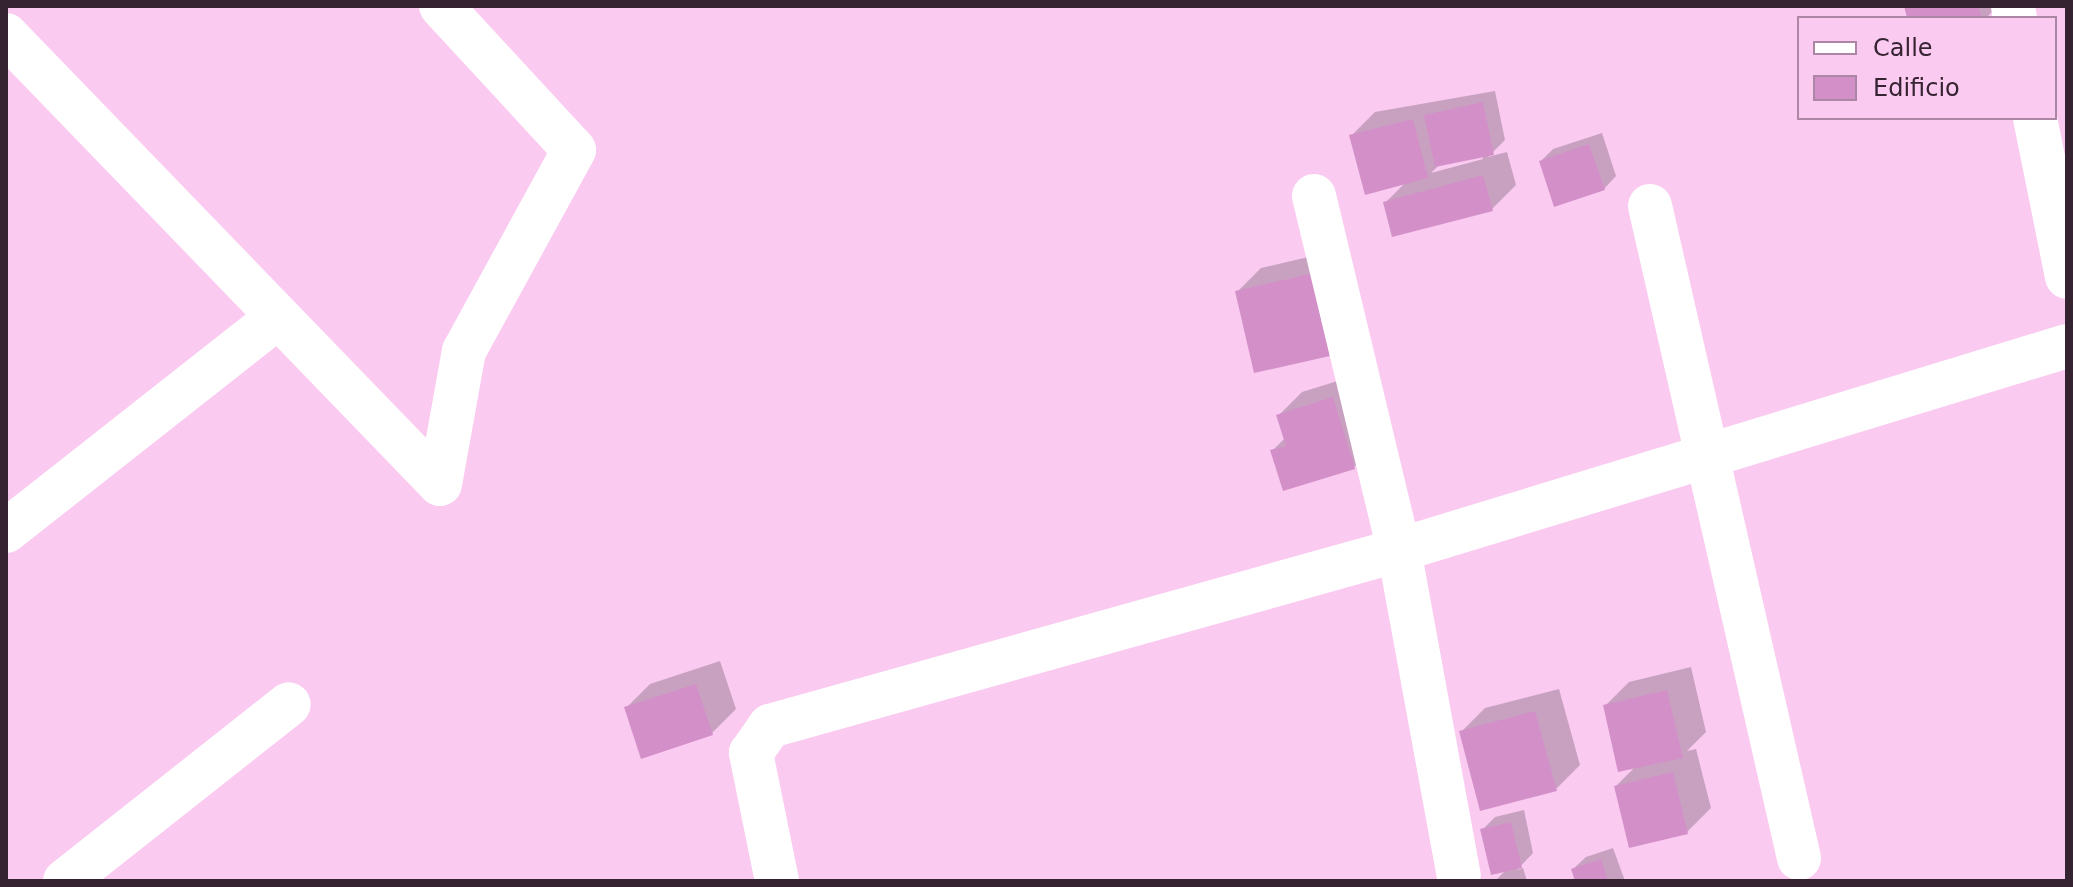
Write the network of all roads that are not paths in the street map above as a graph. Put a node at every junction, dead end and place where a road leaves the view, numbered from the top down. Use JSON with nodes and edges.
{"nodes":[{"id":1,"x":441,"y":6,"type":"edge"},
{"id":2,"x":6,"y":35,"type":"edge"},
{"id":3,"x":2035,"y":120,"type":"edge"},
{"id":4,"x":1314,"y":196,"type":"dead end"},
{"id":5,"x":1650,"y":206,"type":"dead end"},
{"id":6,"x":2067,"y":277,"type":"edge"},
{"id":7,"x":278,"y":317,"type":"junction"},
{"id":8,"x":2067,"y":346,"type":"edge"},
{"id":9,"x":1705,"y":454,"type":"junction"},
{"id":10,"x":6,"y":531,"type":"edge"},
{"id":11,"x":1399,"y":550,"type":"junction"},
{"id":12,"x":289,"y":704,"type":"dead end"},
{"id":13,"x":1799,"y":858,"type":"dead end"},
{"id":14,"x":1459,"y":876,"type":"dead end"},
{"id":15,"x":65,"y":881,"type":"edge"},
{"id":16,"x":777,"y":881,"type":"edge"}],
"edges":[{"from":1,"to":7,"type":"street"},
{"from":2,"to":7,"type":"street"},
{"from":3,"to":6,"type":"street"},
{"from":4,"to":11,"type":"street"},
{"from":5,"to":9,"type":"street"},
{"from":7,"to":10,"type":"street"},
{"from":8,"to":9,"type":"street"},
{"from":9,"to":11,"type":"street"},
{"from":9,"to":13,"type":"street"},
{"from":11,"to":14,"type":"street"},
{"from":11,"to":16,"type":"street"},
{"from":12,"to":15,"type":"street"}]}
